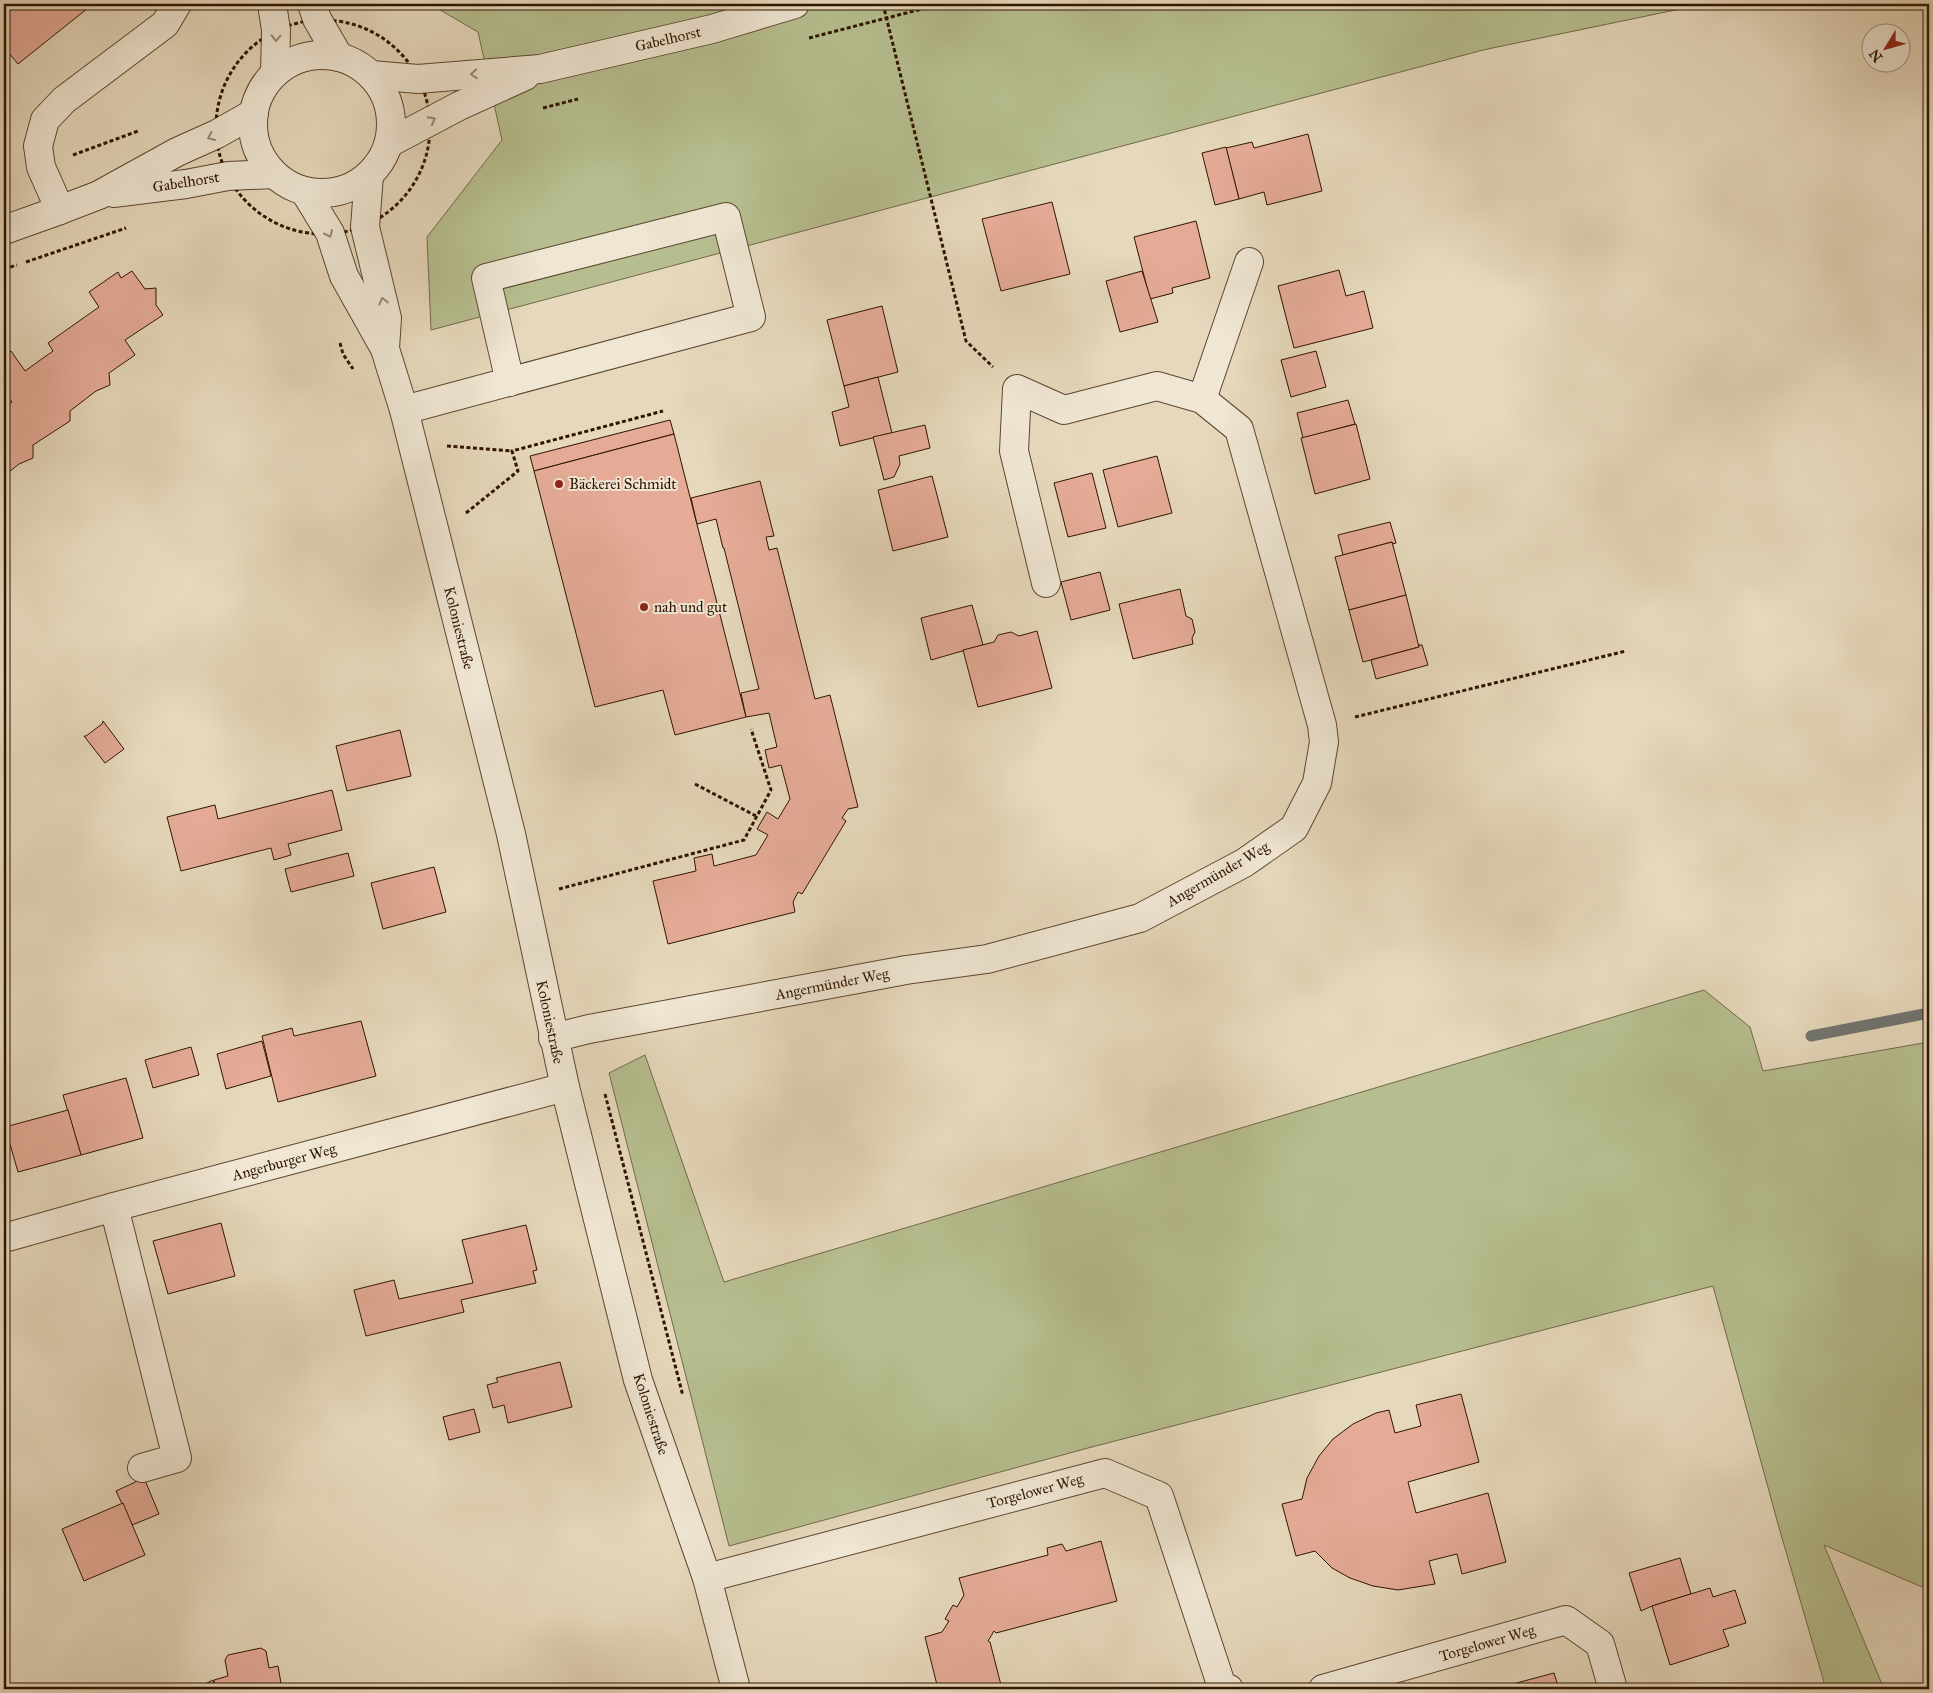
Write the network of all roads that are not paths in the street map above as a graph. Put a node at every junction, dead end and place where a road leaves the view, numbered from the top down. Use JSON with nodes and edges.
{"nodes":[{"id":1,"x":177,"y":4,"type":"edge"},
{"id":2,"x":272,"y":4,"type":"edge"},
{"id":3,"x":795,"y":4,"type":"edge"},
{"id":4,"x":314,"y":12,"type":"edge"},
{"id":5,"x":338,"y":57,"type":"junction"},
{"id":6,"x":540,"y":69,"type":"junction"},
{"id":7,"x":275,"y":73,"type":"junction"},
{"id":8,"x":372,"y":75,"type":"junction"},
{"id":9,"x":254,"y":113,"type":"junction"},
{"id":10,"x":389,"y":143,"type":"junction"},
{"id":11,"x":274,"y":174,"type":"junction"},
{"id":12,"x":369,"y":175,"type":"junction"},
{"id":13,"x":305,"y":192,"type":"junction"},
{"id":14,"x":99,"y":195,"type":"junction"},
{"id":15,"x":60,"y":210,"type":"junction"},
{"id":16,"x":4,"y":230,"type":"edge"},
{"id":17,"x":1249,"y":262,"type":"dead end"},
{"id":18,"x":385,"y":349,"type":"junction"},
{"id":19,"x":510,"y":382,"type":"junction"},
{"id":20,"x":1202,"y":398,"type":"junction"},
{"id":21,"x":404,"y":410,"type":"junction"},
{"id":22,"x":1046,"y":583,"type":"dead end"},
{"id":23,"x":553,"y":1038,"type":"junction"},
{"id":24,"x":565,"y":1087,"type":"junction"},
{"id":25,"x":114,"y":1207,"type":"junction"},
{"id":26,"x":4,"y":1238,"type":"edge"},
{"id":27,"x":142,"y":1468,"type":"dead end"},
{"id":28,"x":707,"y":1578,"type":"junction"},
{"id":29,"x":736,"y":1689,"type":"edge"},
{"id":30,"x":1229,"y":1689,"type":"edge"},
{"id":31,"x":1323,"y":1689,"type":"edge"},
{"id":32,"x":1613,"y":1689,"type":"edge"}],
"edges":[{"from":1,"to":15,"type":"street"},
{"from":2,"to":7,"type":"street","one_way":true},
{"from":3,"to":6,"type":"street","name":"Gabelhorst"},
{"from":4,"to":5,"type":"street"},
{"from":5,"to":7,"type":"street"},
{"from":5,"to":8,"type":"street"},
{"from":6,"to":8,"type":"street","name":"Gabelhorst","one_way":true},
{"from":10,"to":6,"type":"street","name":"Gabelhorst","one_way":true},
{"from":7,"to":9,"type":"street"},
{"from":8,"to":10,"type":"street"},
{"from":9,"to":11,"type":"street"},
{"from":9,"to":14,"type":"street","name":"Gabelhorst","one_way":true},
{"from":10,"to":12,"type":"street"},
{"from":11,"to":13,"type":"street"},
{"from":11,"to":14,"type":"street","name":"Gabelhorst"},
{"from":12,"to":13,"type":"street"},
{"from":18,"to":12,"type":"street","name":"Koloniestraße","one_way":true},
{"from":13,"to":18,"type":"street","name":"Koloniestraße"},
{"from":14,"to":15,"type":"street","name":"Gabelhorst"},
{"from":15,"to":16,"type":"street","name":"Gabelhorst"},
{"from":17,"to":20,"type":"street"},
{"from":18,"to":21,"type":"street","name":"Koloniestraße"},
{"from":19,"to":19,"type":"street"},
{"from":19,"to":21,"type":"street"},
{"from":20,"to":22,"type":"street","name":"Angermünder Weg"},
{"from":20,"to":23,"type":"street","name":"Angermünder Weg"},
{"from":21,"to":23,"type":"street","name":"Koloniestraße"},
{"from":23,"to":24,"type":"street","name":"Koloniestraße"},
{"from":24,"to":25,"type":"street","name":"Angerburger Weg"},
{"from":24,"to":28,"type":"street","name":"Koloniestraße"},
{"from":25,"to":26,"type":"street","name":"Angerburger Weg"},
{"from":25,"to":27,"type":"street"},
{"from":28,"to":29,"type":"street","name":"Koloniestraße"},
{"from":28,"to":30,"type":"street","name":"Torgelower Weg"},
{"from":31,"to":32,"type":"street","name":"Torgelower Weg"}]}
